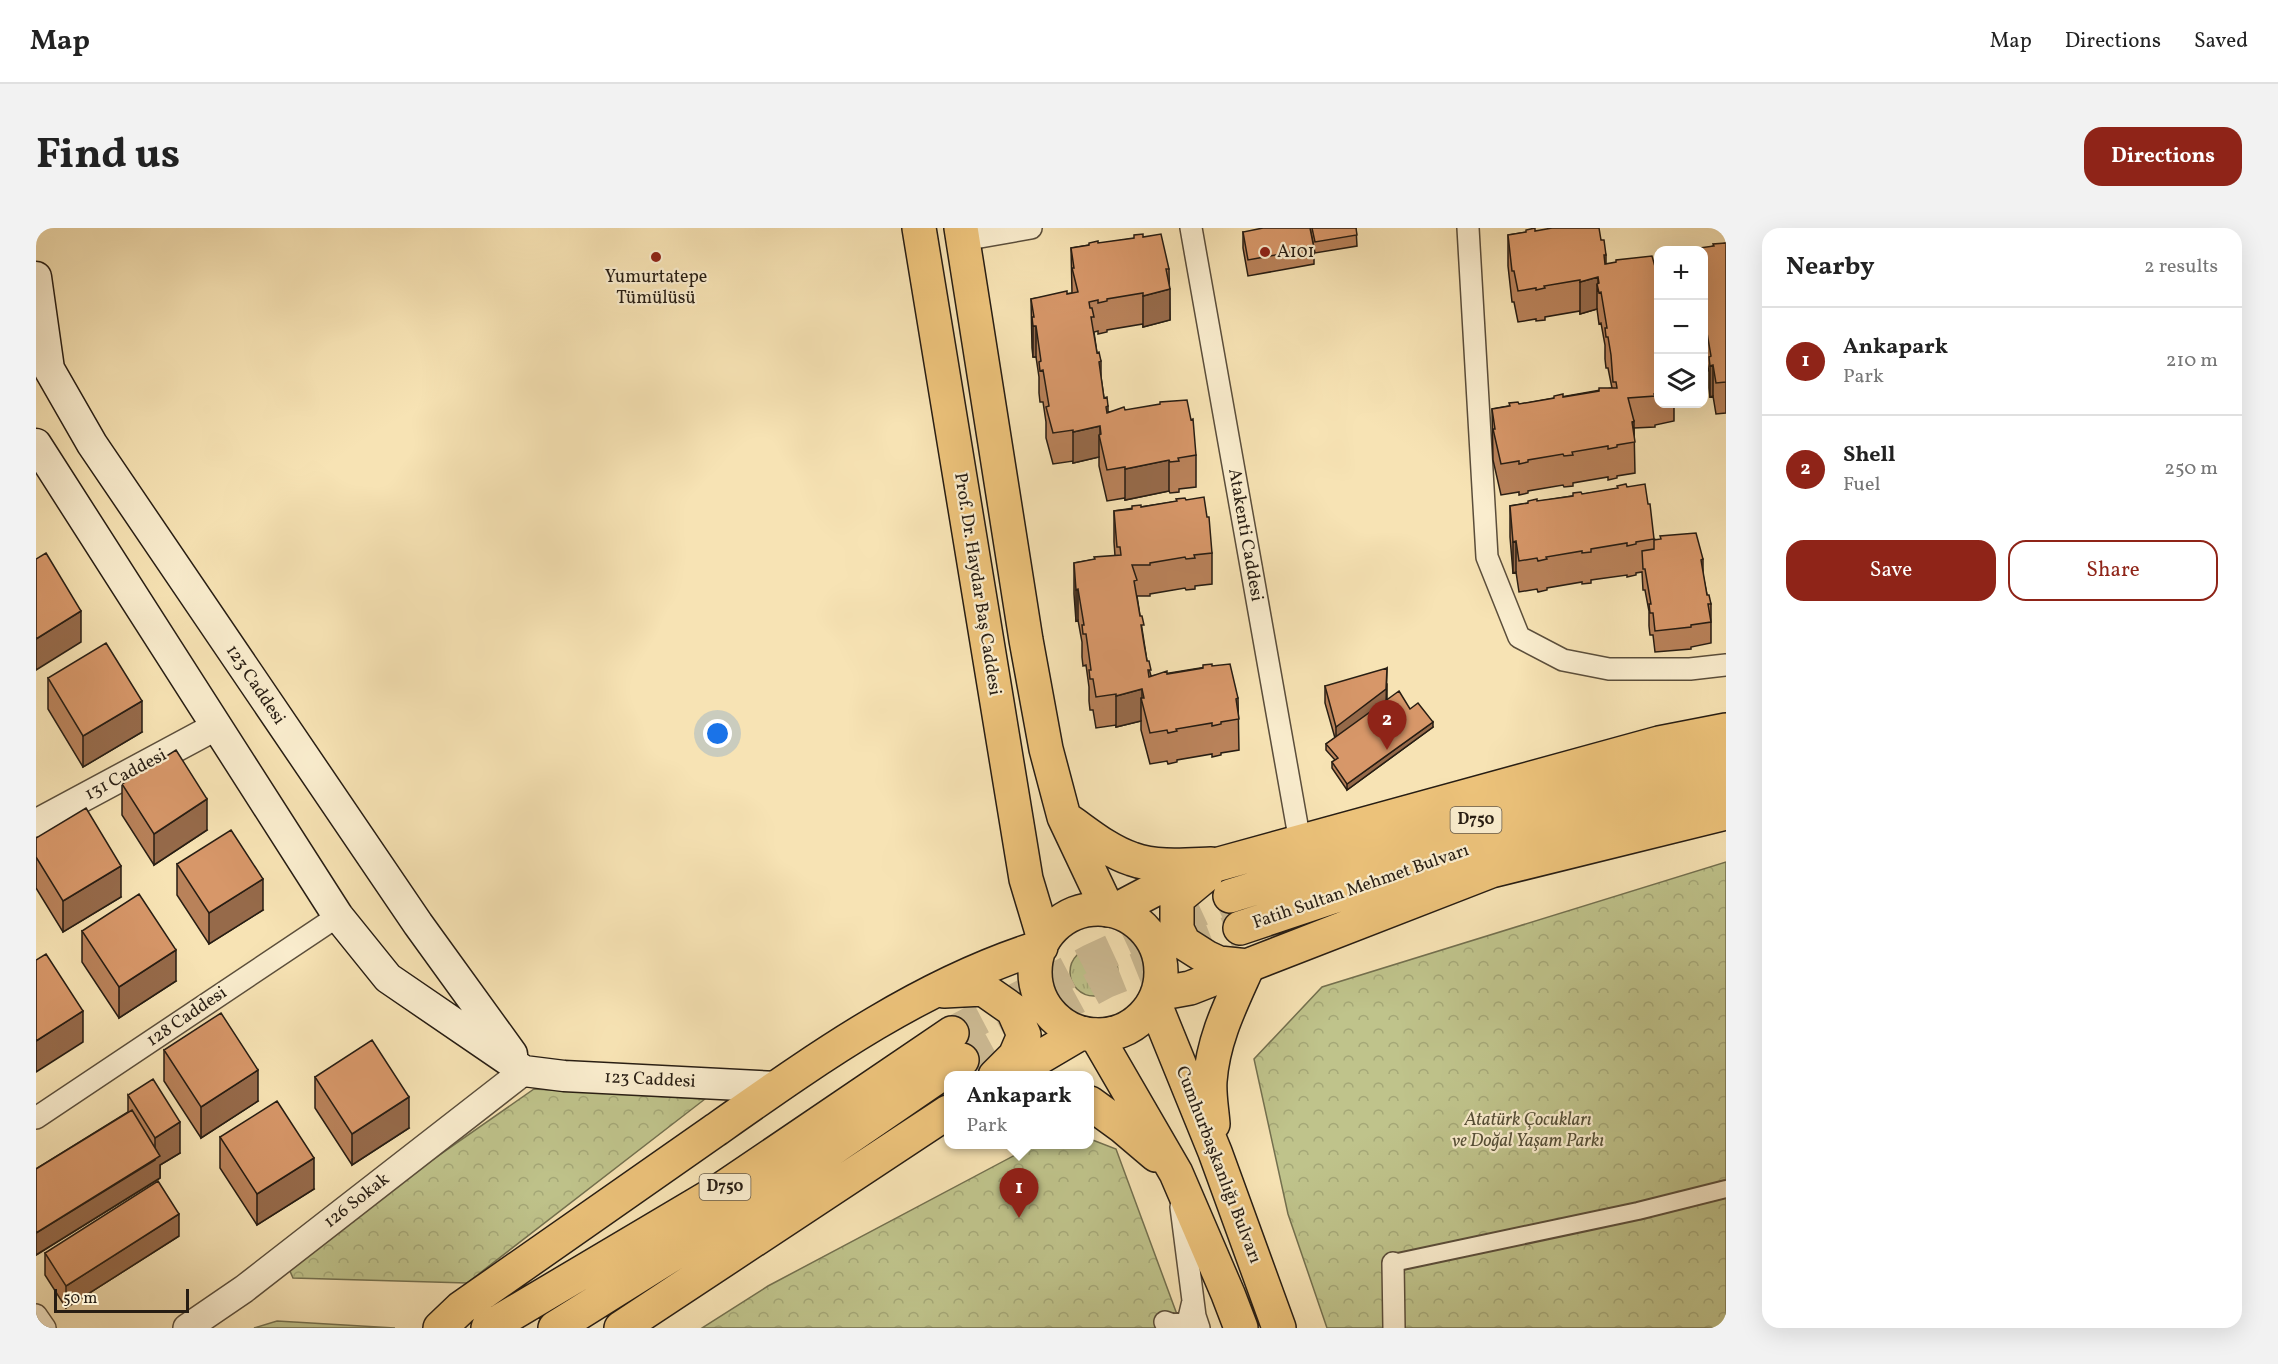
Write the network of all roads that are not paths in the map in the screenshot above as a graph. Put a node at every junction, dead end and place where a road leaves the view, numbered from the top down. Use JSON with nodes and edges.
{"nodes":[{"id":1,"x":919,"y":228,"type":"edge"},
{"id":2,"x":1031,"y":228,"type":"edge"},
{"id":3,"x":1191,"y":228,"type":"edge"},
{"id":4,"x":1468,"y":228,"type":"edge"},
{"id":5,"x":962,"y":234,"type":"edge"},
{"id":6,"x":36,"y":277,"type":"edge"},
{"id":7,"x":36,"y":444,"type":"edge"},
{"id":8,"x":1726,"y":665,"type":"edge"},
{"id":9,"x":215,"y":727,"type":"junction"},
{"id":10,"x":1726,"y":730,"type":"edge"},
{"id":11,"x":1726,"y":754,"type":"edge"},
{"id":12,"x":1726,"y":785,"type":"edge"},
{"id":13,"x":1726,"y":813,"type":"edge"},
{"id":14,"x":1064,"y":817,"type":"junction"},
{"id":15,"x":36,"y":823,"type":"edge"},
{"id":16,"x":1300,"y":842,"type":"junction"},
{"id":17,"x":1219,"y":864,"type":"junction"},
{"id":18,"x":1230,"y":896,"type":"tunnel mouth"},
{"id":19,"x":1111,"y":911,"type":"junction"},
{"id":20,"x":338,"y":916,"type":"junction"},
{"id":21,"x":1240,"y":928,"type":"tunnel mouth"},
{"id":22,"x":1042,"y":943,"type":"junction"},
{"id":23,"x":1248,"y":966,"type":"junction"},
{"id":24,"x":931,"y":992,"type":"junction"},
{"id":25,"x":1156,"y":998,"type":"junction"},
{"id":26,"x":1088,"y":1034,"type":"junction"},
{"id":27,"x":524,"y":1071,"type":"junction"},
{"id":28,"x":1000,"y":1071,"type":"edge"},
{"id":29,"x":1018,"y":1071,"type":"edge"},
{"id":30,"x":777,"y":1087,"type":"junction"},
{"id":31,"x":1094,"y":1107,"type":"edge"},
{"id":32,"x":944,"y":1115,"type":"edge"},
{"id":33,"x":36,"y":1119,"type":"edge"},
{"id":34,"x":1215,"y":1152,"type":"junction"},
{"id":35,"x":1175,"y":1173,"type":"junction"},
{"id":36,"x":1726,"y":1189,"type":"edge"},
{"id":37,"x":1393,"y":1263,"type":"joint"},
{"id":38,"x":1193,"y":1298,"type":"junction"},
{"id":39,"x":36,"y":1315,"type":"edge"},
{"id":40,"x":1165,"y":1322,"type":"dead end"},
{"id":41,"x":45,"y":1328,"type":"edge"},
{"id":42,"x":187,"y":1328,"type":"edge"},
{"id":43,"x":440,"y":1328,"type":"edge"},
{"id":44,"x":488,"y":1328,"type":"edge"},
{"id":45,"x":555,"y":1328,"type":"edge"},
{"id":46,"x":621,"y":1328,"type":"edge"},
{"id":47,"x":1199,"y":1328,"type":"edge"},
{"id":48,"x":1240,"y":1328,"type":"edge"},
{"id":49,"x":1280,"y":1328,"type":"edge"},
{"id":50,"x":1394,"y":1328,"type":"edge"}],
"edges":[{"from":1,"to":22,"type":"main road","name":"Prof. Dr. Haydar Baş Caddesi"},
{"from":2,"to":5,"type":"street"},
{"from":3,"to":16,"type":"street","name":"Atakenti Caddesi"},
{"from":4,"to":8,"type":"street"},
{"from":5,"to":14,"type":"main road"},
{"from":6,"to":27,"type":"main road","name":"123 Caddesi"},
{"from":7,"to":9,"type":"main road","name":"123 Caddesi"},
{"from":9,"to":15,"type":"street","name":"131 Caddesi"},
{"from":9,"to":20,"type":"main road","name":"123 Caddesi"},
{"from":10,"to":16,"type":"main road"},
{"from":11,"to":18,"type":"main road","name":"Fatih Sultan Mehmet Bulvarı","number":"D750"},
{"from":12,"to":21,"type":"main road","name":"Fatih Sultan Mehmet Bulvarı","number":"D750"},
{"from":13,"to":23,"type":"main road"},
{"from":14,"to":17,"type":"main road"},
{"from":14,"to":19,"type":"main road"},
{"from":16,"to":17,"type":"main road"},
{"from":17,"to":19,"type":"main road"},
{"from":17,"to":23,"type":"main road"},
{"from":19,"to":22,"type":"main road"},
{"from":19,"to":25,"type":"main road"},
{"from":20,"to":27,"type":"main road","name":"123 Caddesi"},
{"from":20,"to":33,"type":"street","name":"128 Caddesi"},
{"from":22,"to":24,"type":"main road"},
{"from":22,"to":26,"type":"main road"},
{"from":23,"to":25,"type":"main road"},
{"from":23,"to":34,"type":"main road"},
{"from":24,"to":28,"type":"main road"},
{"from":24,"to":30,"type":"main road"},
{"from":25,"to":26,"type":"main road"},
{"from":25,"to":34,"type":"main road","name":"Cumhurbaşkanlığı Bulvarı"},
{"from":26,"to":29,"type":"main road"},
{"from":26,"to":35,"type":"main road","name":"Cumhurbaşkanlığı Bulvarı"},
{"from":27,"to":30,"type":"main road","name":"123 Caddesi"},
{"from":27,"to":42,"type":"street","name":"126 Sokak"},
{"from":30,"to":43,"type":"main road"},
{"from":31,"to":35,"type":"main road"},
{"from":32,"to":46,"type":"main road"},
{"from":34,"to":49,"type":"main road","name":"Cumhurbaşkanlığı Bulvarı"},
{"from":35,"to":38,"type":"street"},
{"from":35,"to":48,"type":"main road","name":"Cumhurbaşkanlığı Bulvarı"},
{"from":36,"to":37,"type":"street"},
{"from":37,"to":50,"type":"street"},
{"from":38,"to":40,"type":"street"},
{"from":38,"to":47,"type":"street"},
{"from":39,"to":41,"type":"street"},
{"from":44,"to":45,"type":"main road","number":"D750"}]}
